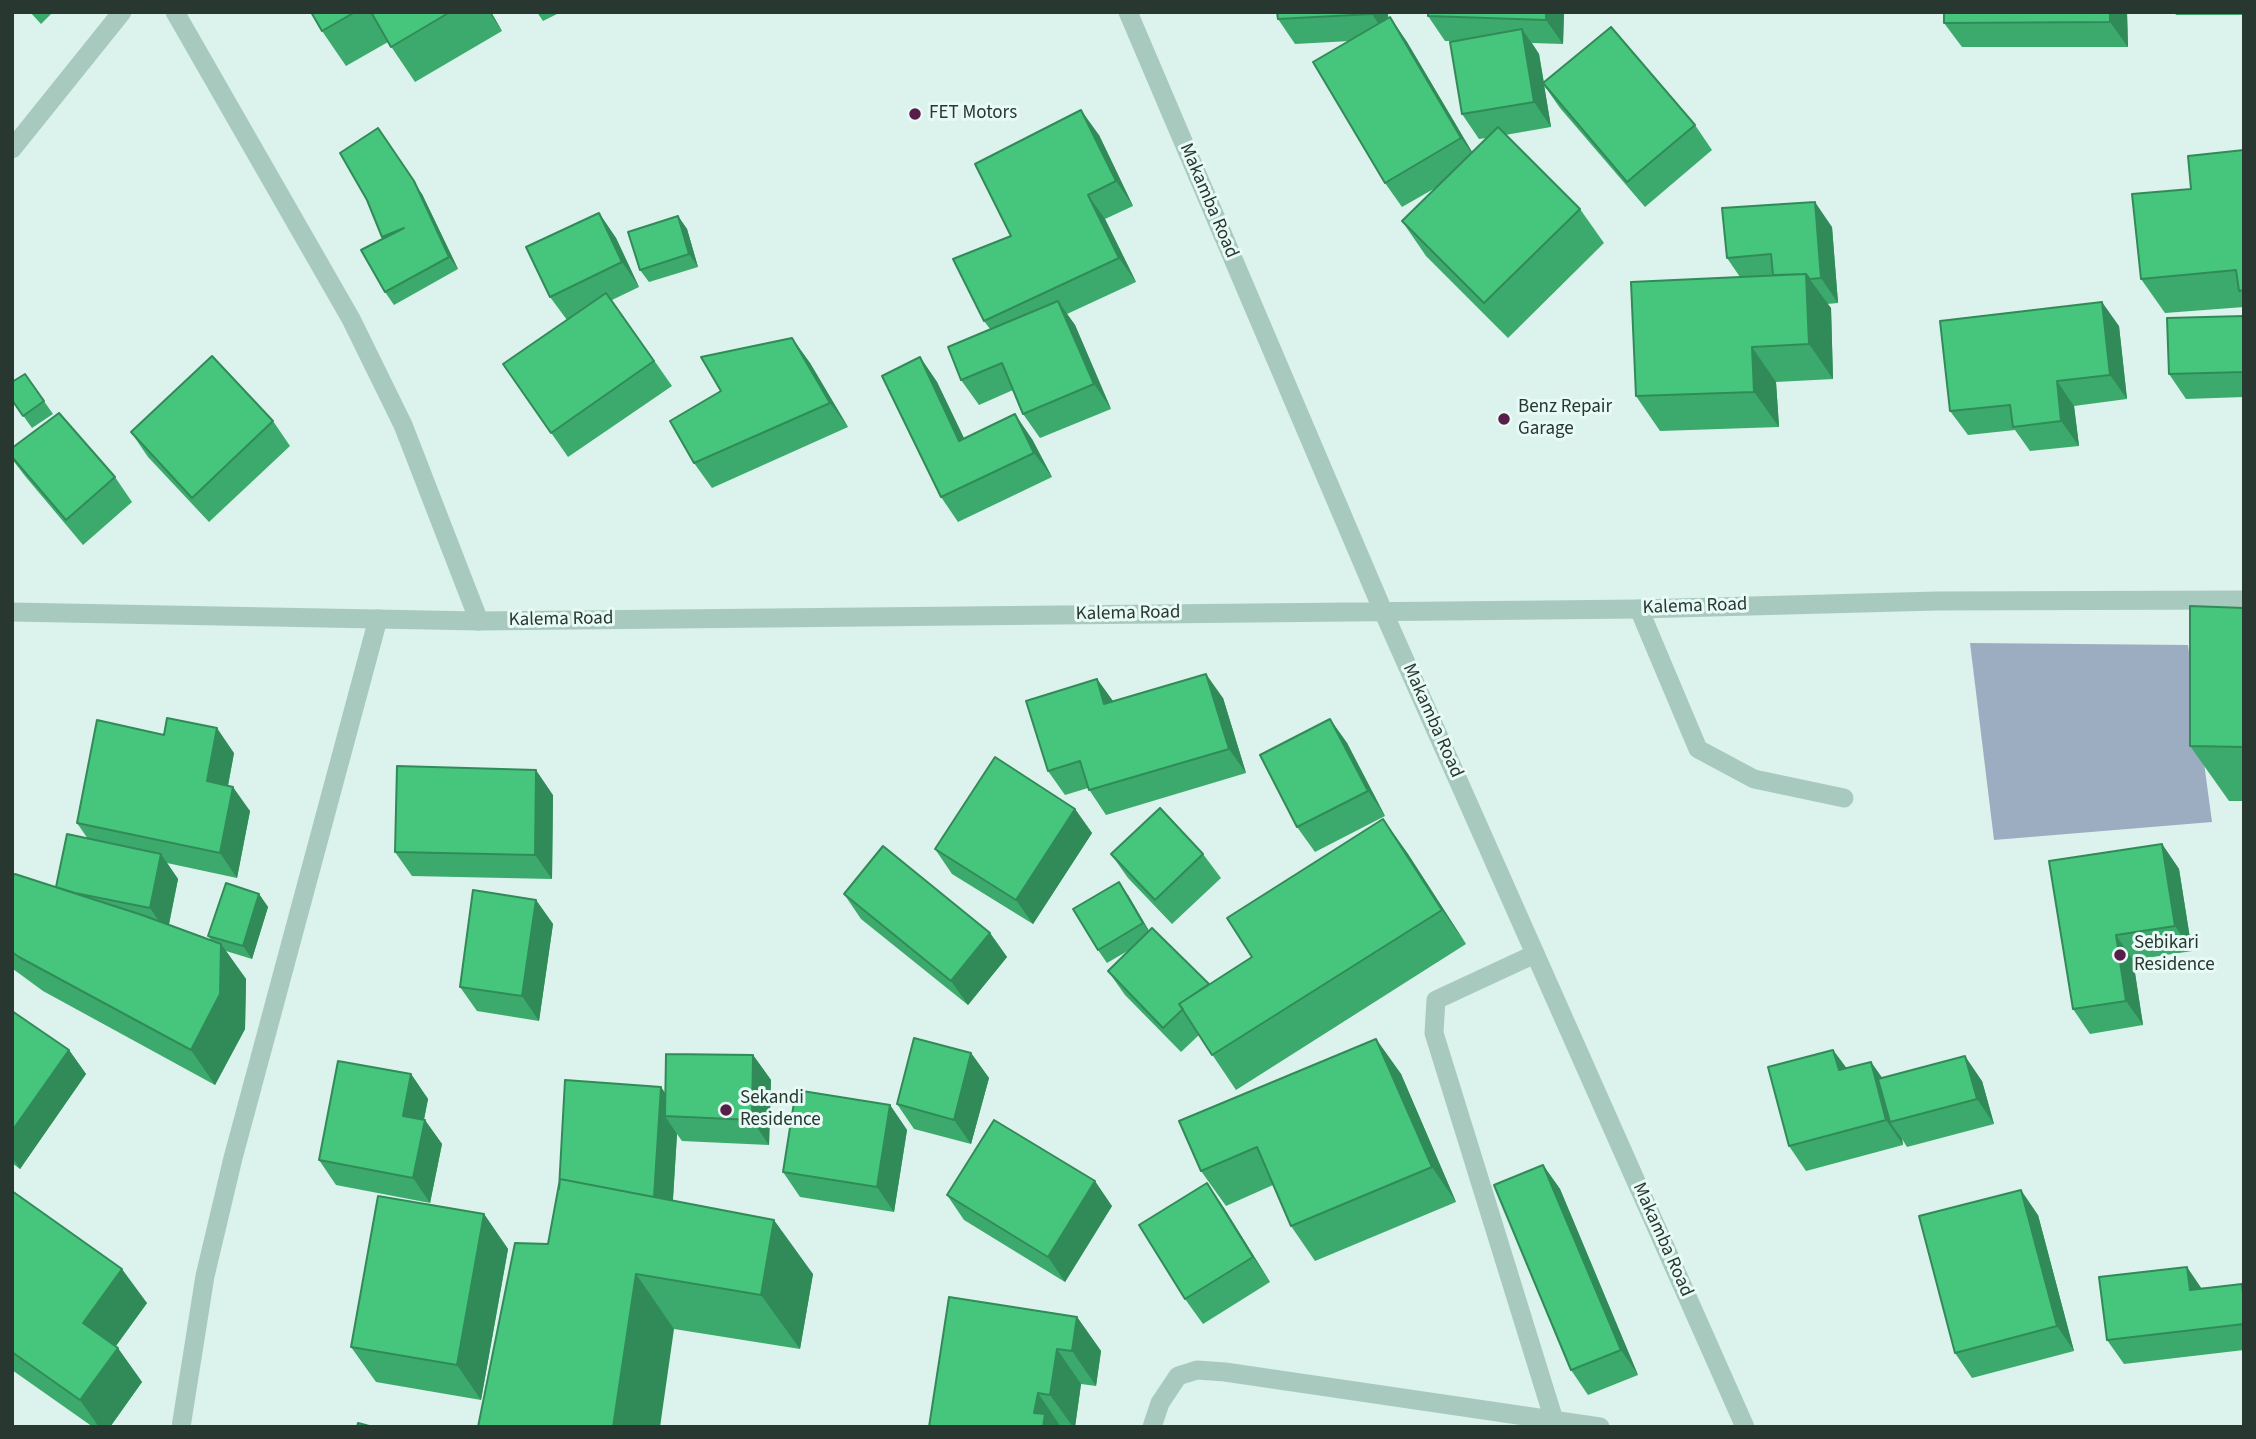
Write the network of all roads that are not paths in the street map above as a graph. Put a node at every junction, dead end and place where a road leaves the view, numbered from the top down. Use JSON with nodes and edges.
{"nodes":[{"id":1,"x":121,"y":12,"type":"edge"},
{"id":2,"x":175,"y":12,"type":"edge"},
{"id":3,"x":1128,"y":12,"type":"edge"},
{"id":4,"x":12,"y":149,"type":"edge"},
{"id":5,"x":2244,"y":600,"type":"edge"},
{"id":6,"x":1639,"y":609,"type":"junction"},
{"id":7,"x":1383,"y":611,"type":"junction"},
{"id":8,"x":12,"y":612,"type":"edge"},
{"id":9,"x":378,"y":619,"type":"junction"},
{"id":10,"x":479,"y":621,"type":"junction"},
{"id":11,"x":1844,"y":798,"type":"dead end"},
{"id":12,"x":1535,"y":954,"type":"junction"},
{"id":13,"x":1554,"y":1420,"type":"junction"},
{"id":14,"x":181,"y":1427,"type":"edge"},
{"id":15,"x":1152,"y":1427,"type":"edge"},
{"id":16,"x":1600,"y":1427,"type":"edge"},
{"id":17,"x":1745,"y":1427,"type":"edge"}],
"edges":[{"from":1,"to":4,"type":"street"},
{"from":2,"to":10,"type":"street"},
{"from":3,"to":7,"type":"street","name":"Makamba Road"},
{"from":5,"to":6,"type":"street","name":"Kalema Road"},
{"from":6,"to":7,"type":"street","name":"Kalema Road"},
{"from":6,"to":11,"type":"street"},
{"from":7,"to":10,"type":"street","name":"Kalema Road"},
{"from":7,"to":12,"type":"street","name":"Makamba Road"},
{"from":8,"to":9,"type":"street","name":"Kalema Road"},
{"from":9,"to":10,"type":"street","name":"Kalema Road"},
{"from":9,"to":14,"type":"street"},
{"from":12,"to":13,"type":"street"},
{"from":12,"to":17,"type":"street","name":"Makamba Road"},
{"from":13,"to":15,"type":"street"},
{"from":13,"to":16,"type":"street"}]}
